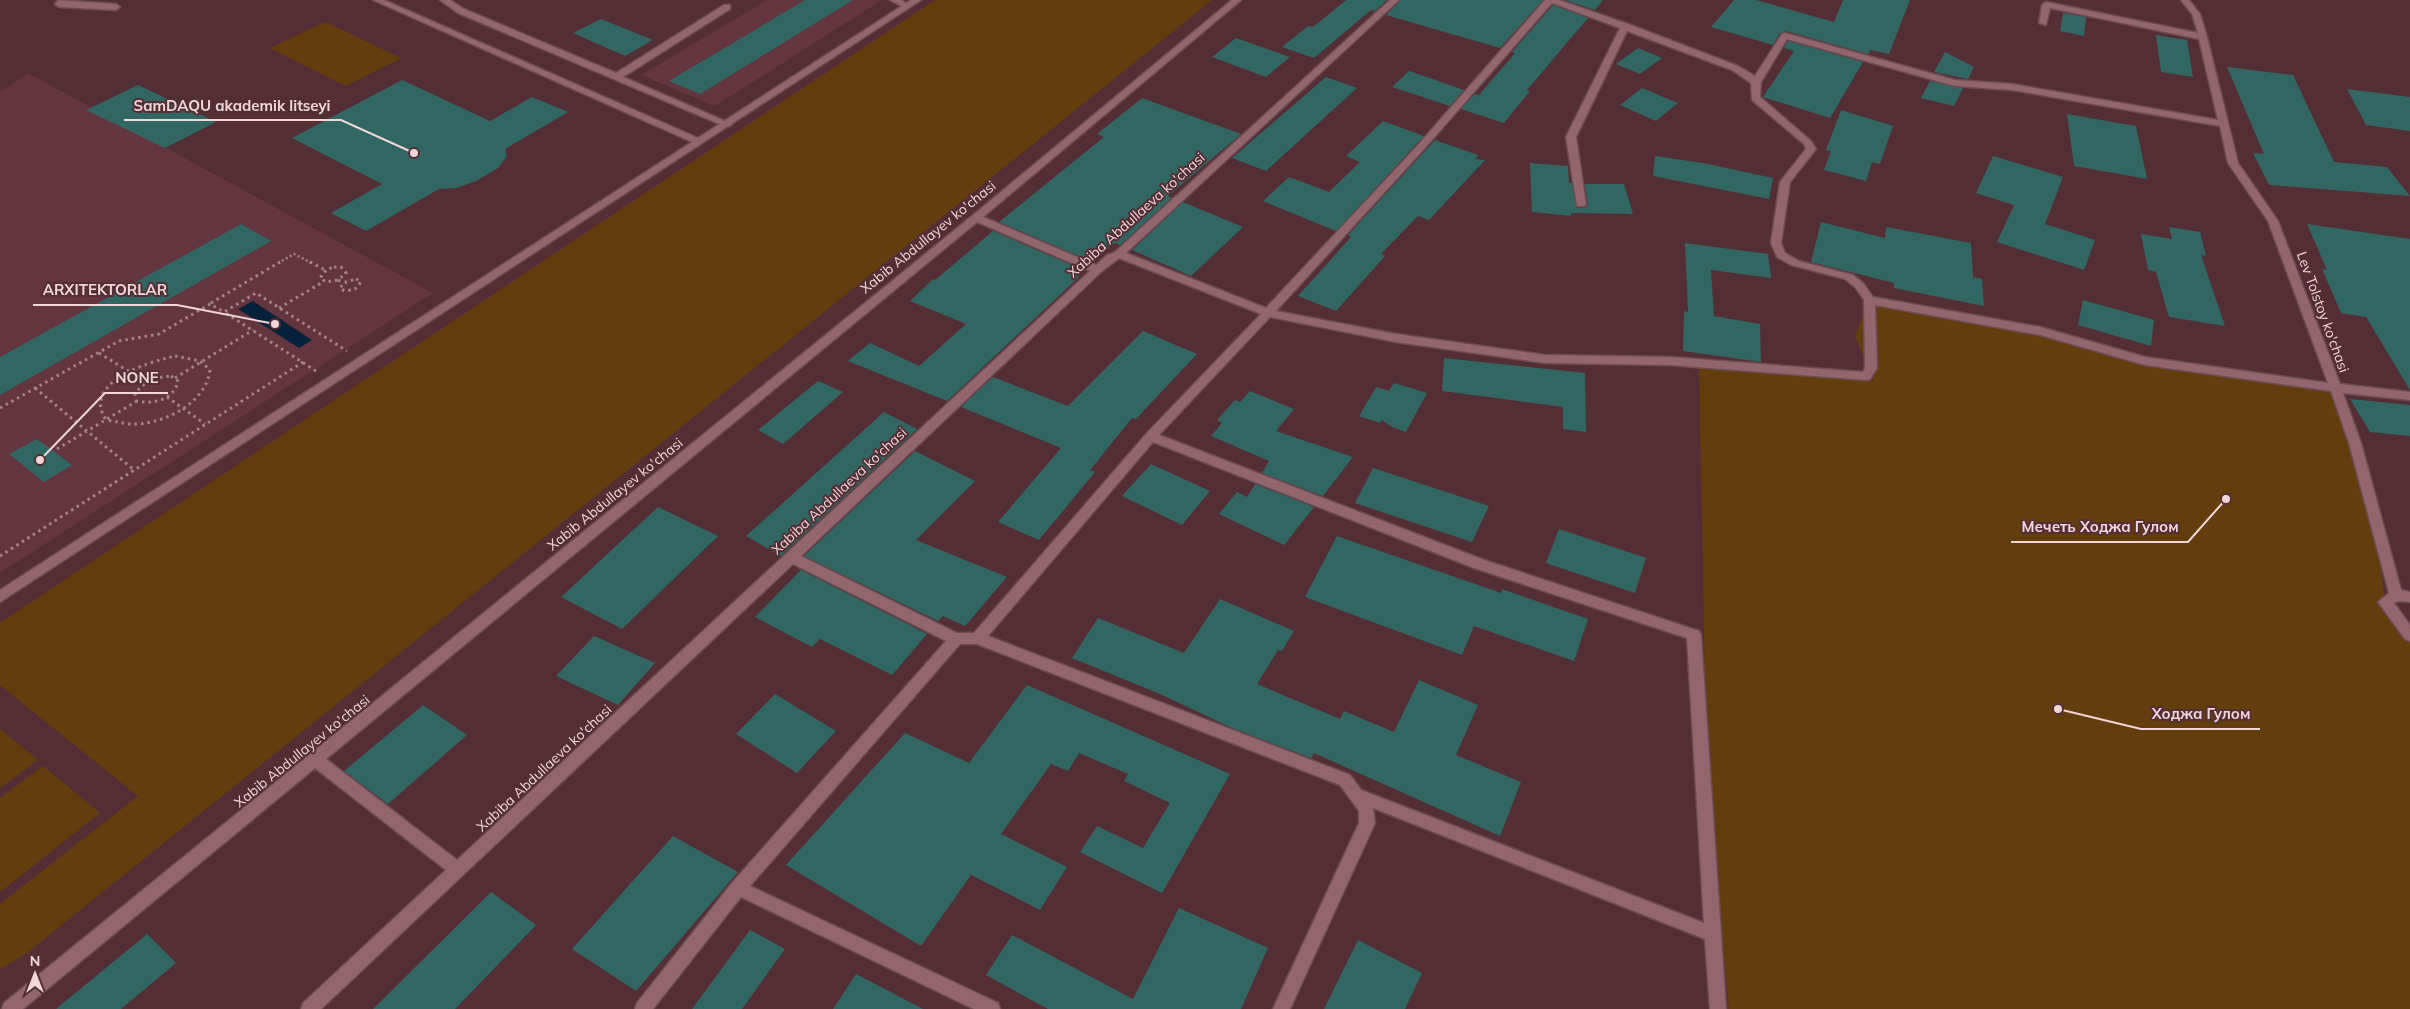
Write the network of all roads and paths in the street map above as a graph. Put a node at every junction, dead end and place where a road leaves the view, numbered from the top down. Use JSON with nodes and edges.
{"nodes":[{"id":1,"x":63,"y":0,"type":"edge"},
{"id":2,"x":377,"y":0,"type":"edge"},
{"id":3,"x":444,"y":0,"type":"edge"},
{"id":4,"x":894,"y":0,"type":"edge"},
{"id":5,"x":1237,"y":0,"type":"edge"},
{"id":6,"x":1394,"y":0,"type":"edge"},
{"id":7,"x":1551,"y":0,"type":"edge"},
{"id":8,"x":2185,"y":0,"type":"edge"},
{"id":9,"x":912,"y":3,"type":"edge"},
{"id":10,"x":116,"y":7,"type":"dead end"},
{"id":11,"x":726,"y":7,"type":"dead end"},
{"id":12,"x":2043,"y":23,"type":"dead end"},
{"id":13,"x":1625,"y":26,"type":"junction"},
{"id":14,"x":2203,"y":37,"type":"junction"},
{"id":15,"x":618,"y":76,"type":"junction"},
{"id":16,"x":1756,"y":82,"type":"junction"},
{"id":17,"x":727,"y":124,"type":"junction"},
{"id":18,"x":2223,"y":124,"type":"junction"},
{"id":19,"x":699,"y":142,"type":"junction"},
{"id":20,"x":1581,"y":204,"type":"dead end"},
{"id":21,"x":976,"y":218,"type":"junction"},
{"id":22,"x":1119,"y":254,"type":"junction"},
{"id":23,"x":325,"y":270,"type":"junction"},
{"id":24,"x":1097,"y":270,"type":"junction"},
{"id":25,"x":338,"y":280,"type":"junction"},
{"id":26,"x":322,"y":282,"type":"junction"},
{"id":27,"x":342,"y":283,"type":"junction"},
{"id":28,"x":1869,"y":300,"type":"junction"},
{"id":29,"x":210,"y":304,"type":"junction"},
{"id":30,"x":279,"y":308,"type":"junction"},
{"id":31,"x":224,"y":312,"type":"junction"},
{"id":32,"x":1268,"y":313,"type":"junction"},
{"id":33,"x":252,"y":330,"type":"junction"},
{"id":34,"x":99,"y":352,"type":"junction"},
{"id":35,"x":204,"y":360,"type":"junction"},
{"id":36,"x":362,"y":361,"type":"junction"},
{"id":37,"x":302,"y":362,"type":"junction"},
{"id":38,"x":130,"y":371,"type":"junction"},
{"id":39,"x":175,"y":378,"type":"junction"},
{"id":40,"x":332,"y":381,"type":"junction"},
{"id":41,"x":146,"y":382,"type":"junction"},
{"id":42,"x":35,"y":388,"type":"junction"},
{"id":43,"x":2336,"y":388,"type":"junction"},
{"id":44,"x":2410,"y":396,"type":"edge"},
{"id":45,"x":167,"y":397,"type":"junction"},
{"id":46,"x":137,"y":401,"type":"junction"},
{"id":47,"x":0,"y":408,"type":"edge"},
{"id":48,"x":184,"y":409,"type":"junction"},
{"id":49,"x":106,"y":420,"type":"junction"},
{"id":50,"x":205,"y":424,"type":"junction"},
{"id":51,"x":86,"y":431,"type":"junction"},
{"id":52,"x":1151,"y":436,"type":"junction"},
{"id":53,"x":57,"y":449,"type":"dead end"},
{"id":54,"x":134,"y":470,"type":"junction"},
{"id":55,"x":0,"y":556,"type":"edge"},
{"id":56,"x":791,"y":557,"type":"junction"},
{"id":57,"x":2396,"y":595,"type":"junction"},
{"id":58,"x":0,"y":597,"type":"edge"},
{"id":59,"x":2410,"y":597,"type":"edge"},
{"id":60,"x":2410,"y":635,"type":"edge"},
{"id":61,"x":978,"y":638,"type":"junction"},
{"id":62,"x":956,"y":639,"type":"junction"},
{"id":63,"x":315,"y":759,"type":"junction"},
{"id":64,"x":1357,"y":795,"type":"junction"},
{"id":65,"x":458,"y":870,"type":"junction"},
{"id":66,"x":738,"y":888,"type":"junction"},
{"id":67,"x":1714,"y":934,"type":"junction"},
{"id":68,"x":10,"y":1009,"type":"edge"},
{"id":69,"x":308,"y":1009,"type":"edge"},
{"id":70,"x":643,"y":1009,"type":"edge"},
{"id":71,"x":992,"y":1009,"type":"edge"},
{"id":72,"x":1280,"y":1009,"type":"edge"},
{"id":73,"x":1718,"y":1009,"type":"edge"}],
"edges":[{"from":1,"to":10,"type":"street"},
{"from":2,"to":19,"type":"street"},
{"from":3,"to":15,"type":"street"},
{"from":4,"to":9,"type":"street"},
{"from":5,"to":21,"type":"street","name":"Xabib Abdullayev ko'chasi"},
{"from":6,"to":22,"type":"street","name":"Xabiba Abdullaeva ko'chasi"},
{"from":7,"to":13,"type":"street"},
{"from":7,"to":32,"type":"street"},
{"from":8,"to":14,"type":"street","name":"Lev Tolstoy ko'chasi"},
{"from":9,"to":17,"type":"street"},
{"from":11,"to":15,"type":"street"},
{"from":12,"to":14,"type":"street"},
{"from":13,"to":16,"type":"street"},
{"from":13,"to":20,"type":"street"},
{"from":14,"to":18,"type":"street","name":"Lev Tolstoy ko'chasi"},
{"from":15,"to":17,"type":"street"},
{"from":16,"to":18,"type":"street"},
{"from":16,"to":28,"type":"street"},
{"from":17,"to":19,"type":"street"},
{"from":18,"to":43,"type":"street","name":"Lev Tolstoy ko'chasi"},
{"from":19,"to":36,"type":"street"},
{"from":21,"to":24,"type":"street"},
{"from":21,"to":63,"type":"street","name":"Xabib Abdullayev ko'chasi"},
{"from":22,"to":24,"type":"street","name":"Xabiba Abdullaeva ko'chasi"},
{"from":22,"to":32,"type":"street"},
{"from":23,"to":25,"type":"path"},
{"from":23,"to":26,"type":"path"},
{"from":23,"to":29,"type":"path"},
{"from":24,"to":56,"type":"street","name":"Xabiba Abdullaeva ko'chasi"},
{"from":25,"to":26,"type":"path"},
{"from":25,"to":27,"type":"path"},
{"from":26,"to":30,"type":"path"},
{"from":27,"to":27,"type":"path"},
{"from":28,"to":32,"type":"street"},
{"from":28,"to":43,"type":"street"},
{"from":29,"to":31,"type":"path"},
{"from":29,"to":34,"type":"path"},
{"from":30,"to":31,"type":"path"},
{"from":30,"to":36,"type":"path"},
{"from":31,"to":33,"type":"path"},
{"from":32,"to":52,"type":"street"},
{"from":33,"to":35,"type":"path"},
{"from":33,"to":37,"type":"path"},
{"from":34,"to":38,"type":"path"},
{"from":34,"to":42,"type":"path"},
{"from":35,"to":38,"type":"path"},
{"from":35,"to":39,"type":"path"},
{"from":35,"to":48,"type":"path"},
{"from":36,"to":40,"type":"street"},
{"from":37,"to":40,"type":"path"},
{"from":37,"to":50,"type":"path"},
{"from":38,"to":41,"type":"path"},
{"from":38,"to":49,"type":"path"},
{"from":39,"to":41,"type":"path"},
{"from":39,"to":45,"type":"path"},
{"from":40,"to":58,"type":"street"},
{"from":41,"to":46,"type":"path"},
{"from":42,"to":47,"type":"path"},
{"from":42,"to":51,"type":"path"},
{"from":43,"to":44,"type":"street"},
{"from":43,"to":57,"type":"street","name":"Lev Tolstoy ko'chasi"},
{"from":45,"to":46,"type":"path"},
{"from":45,"to":48,"type":"path"},
{"from":46,"to":49,"type":"path"},
{"from":48,"to":49,"type":"path"},
{"from":48,"to":50,"type":"path"},
{"from":49,"to":51,"type":"path"},
{"from":50,"to":54,"type":"path"},
{"from":51,"to":53,"type":"path"},
{"from":51,"to":54,"type":"path"},
{"from":52,"to":61,"type":"street"},
{"from":52,"to":67,"type":"street"},
{"from":54,"to":55,"type":"path"},
{"from":56,"to":62,"type":"street"},
{"from":56,"to":65,"type":"street","name":"Xabiba Abdullaeva ko'chasi"},
{"from":57,"to":59,"type":"street"},
{"from":57,"to":60,"type":"street","name":"Lev Tolstoy ko'chasi"},
{"from":61,"to":62,"type":"street"},
{"from":61,"to":64,"type":"street"},
{"from":62,"to":66,"type":"street"},
{"from":63,"to":65,"type":"street"},
{"from":63,"to":68,"type":"street","name":"Xabib Abdullayev ko'chasi"},
{"from":64,"to":67,"type":"street"},
{"from":64,"to":72,"type":"street"},
{"from":65,"to":69,"type":"street","name":"Xabiba Abdullaeva ko'chasi"},
{"from":66,"to":70,"type":"street"},
{"from":66,"to":71,"type":"street"},
{"from":67,"to":73,"type":"street"}]}
